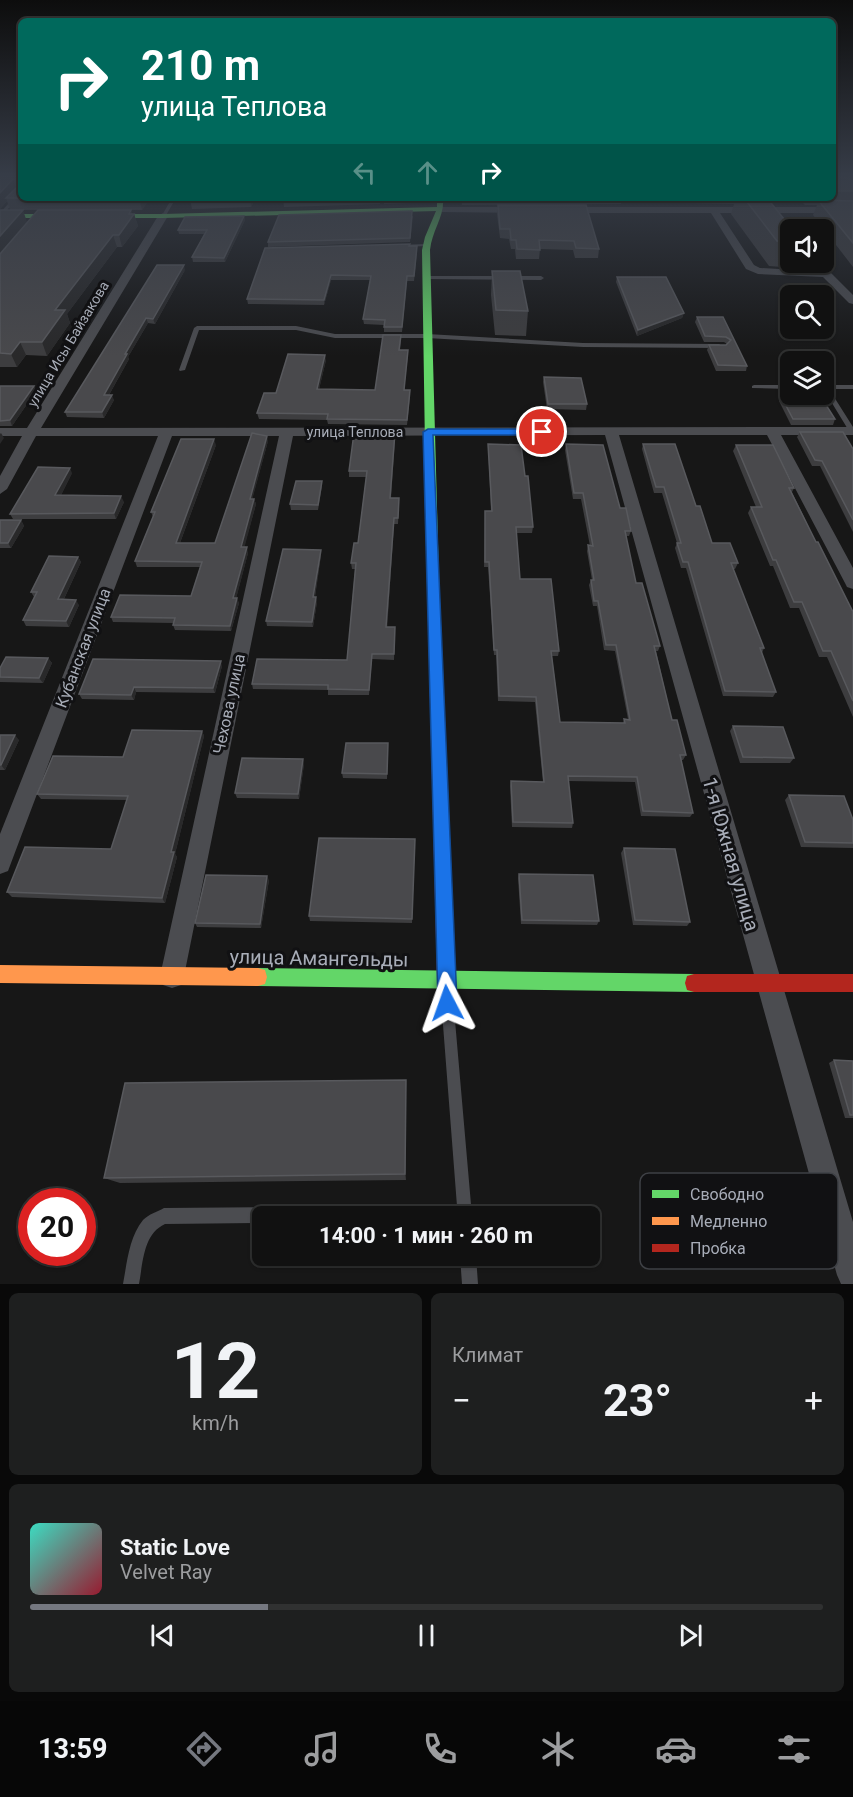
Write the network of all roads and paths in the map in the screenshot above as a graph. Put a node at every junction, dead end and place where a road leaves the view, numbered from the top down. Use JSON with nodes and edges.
{"nodes":[{"id":1,"x":151,"y":236,"type":"edge"},
{"id":2,"x":429,"y":236,"type":"edge"},
{"id":3,"x":733,"y":236,"type":"edge"},
{"id":4,"x":426,"y":245,"type":"junction"},
{"id":5,"x":391,"y":246,"type":"edge"},
{"id":6,"x":426,"y":277,"type":"junction"},
{"id":7,"x":540,"y":278,"type":"dead end"},
{"id":8,"x":853,"y":301,"type":"edge"},
{"id":9,"x":427,"y":336,"type":"junction"},
{"id":10,"x":724,"y":346,"type":"edge"},
{"id":11,"x":182,"y":370,"type":"dead end"},
{"id":12,"x":754,"y":387,"type":"dead end"},
{"id":13,"x":780,"y":387,"type":"edge"},
{"id":14,"x":834,"y":387,"type":"edge"},
{"id":15,"x":853,"y":387,"type":"edge"},
{"id":16,"x":834,"y":402,"type":"edge"},
{"id":17,"x":853,"y":431,"type":"edge"},
{"id":18,"x":0,"y":432,"type":"edge"},
{"id":19,"x":166,"y":432,"type":"junction"},
{"id":20,"x":287,"y":432,"type":"junction"},
{"id":21,"x":428,"y":432,"type":"junction"},
{"id":22,"x":611,"y":432,"type":"junction"},
{"id":23,"x":772,"y":432,"type":"junction"},
{"id":24,"x":31,"y":433,"type":"junction"},
{"id":25,"x":0,"y":489,"type":"edge"},
{"id":26,"x":853,"y":583,"type":"edge"},
{"id":27,"x":0,"y":863,"type":"edge"},
{"id":28,"x":0,"y":974,"type":"edge"},
{"id":29,"x":172,"y":976,"type":"junction"},
{"id":30,"x":446,"y":980,"type":"junction"},
{"id":31,"x":853,"y":982,"type":"edge"},
{"id":32,"x":768,"y":984,"type":"junction"},
{"id":33,"x":823,"y":1173,"type":"edge"},
{"id":34,"x":464,"y":1206,"type":"edge"},
{"id":35,"x":252,"y":1216,"type":"edge"},
{"id":36,"x":838,"y":1224,"type":"edge"},
{"id":37,"x":469,"y":1266,"type":"edge"},
{"id":38,"x":853,"y":1275,"type":"edge"},
{"id":39,"x":131,"y":1284,"type":"edge"},
{"id":40,"x":470,"y":1284,"type":"edge"}],
"edges":[{"from":1,"to":24,"type":"street","name":"улица Исы Байзакова"},
{"from":2,"to":4,"type":"street"},
{"from":3,"to":8,"type":"street"},
{"from":4,"to":5,"type":"lane"},
{"from":4,"to":6,"type":"street"},
{"from":6,"to":7,"type":"lane"},
{"from":6,"to":9,"type":"street"},
{"from":9,"to":10,"type":"lane"},
{"from":9,"to":11,"type":"lane"},
{"from":9,"to":21,"type":"street"},
{"from":12,"to":13,"type":"lane"},
{"from":14,"to":15,"type":"lane"},
{"from":16,"to":17,"type":"lane"},
{"from":17,"to":23,"type":"street","name":"улица Теплова"},
{"from":18,"to":24,"type":"street","name":"улица Теплова"},
{"from":19,"to":20,"type":"street","name":"улица Теплова"},
{"from":19,"to":24,"type":"street","name":"улица Теплова"},
{"from":19,"to":27,"type":"street","name":"Кубанская улица"},
{"from":20,"to":21,"type":"street","name":"улица Теплова"},
{"from":20,"to":29,"type":"street","name":"Чехова улица"},
{"from":21,"to":22,"type":"street","name":"улица Теплова"},
{"from":21,"to":30,"type":"street"},
{"from":22,"to":23,"type":"street","name":"улица Теплова"},
{"from":22,"to":32,"type":"street","name":"1-я Южная улица"},
{"from":23,"to":26,"type":"street"},
{"from":24,"to":25,"type":"street","name":"улица Исы Байзакова"},
{"from":28,"to":29,"type":"street","name":"улица Амангельды"},
{"from":29,"to":30,"type":"street","name":"улица Амангельды"},
{"from":30,"to":32,"type":"street","name":"улица Амангельды"},
{"from":30,"to":34,"type":"lane"},
{"from":31,"to":32,"type":"street","name":"улица Амангельды"},
{"from":32,"to":33,"type":"street","name":"1-я Южная улица"},
{"from":35,"to":39,"type":"lane"},
{"from":36,"to":38,"type":"street","name":"1-я Южная улица"},
{"from":37,"to":40,"type":"lane"}]}
